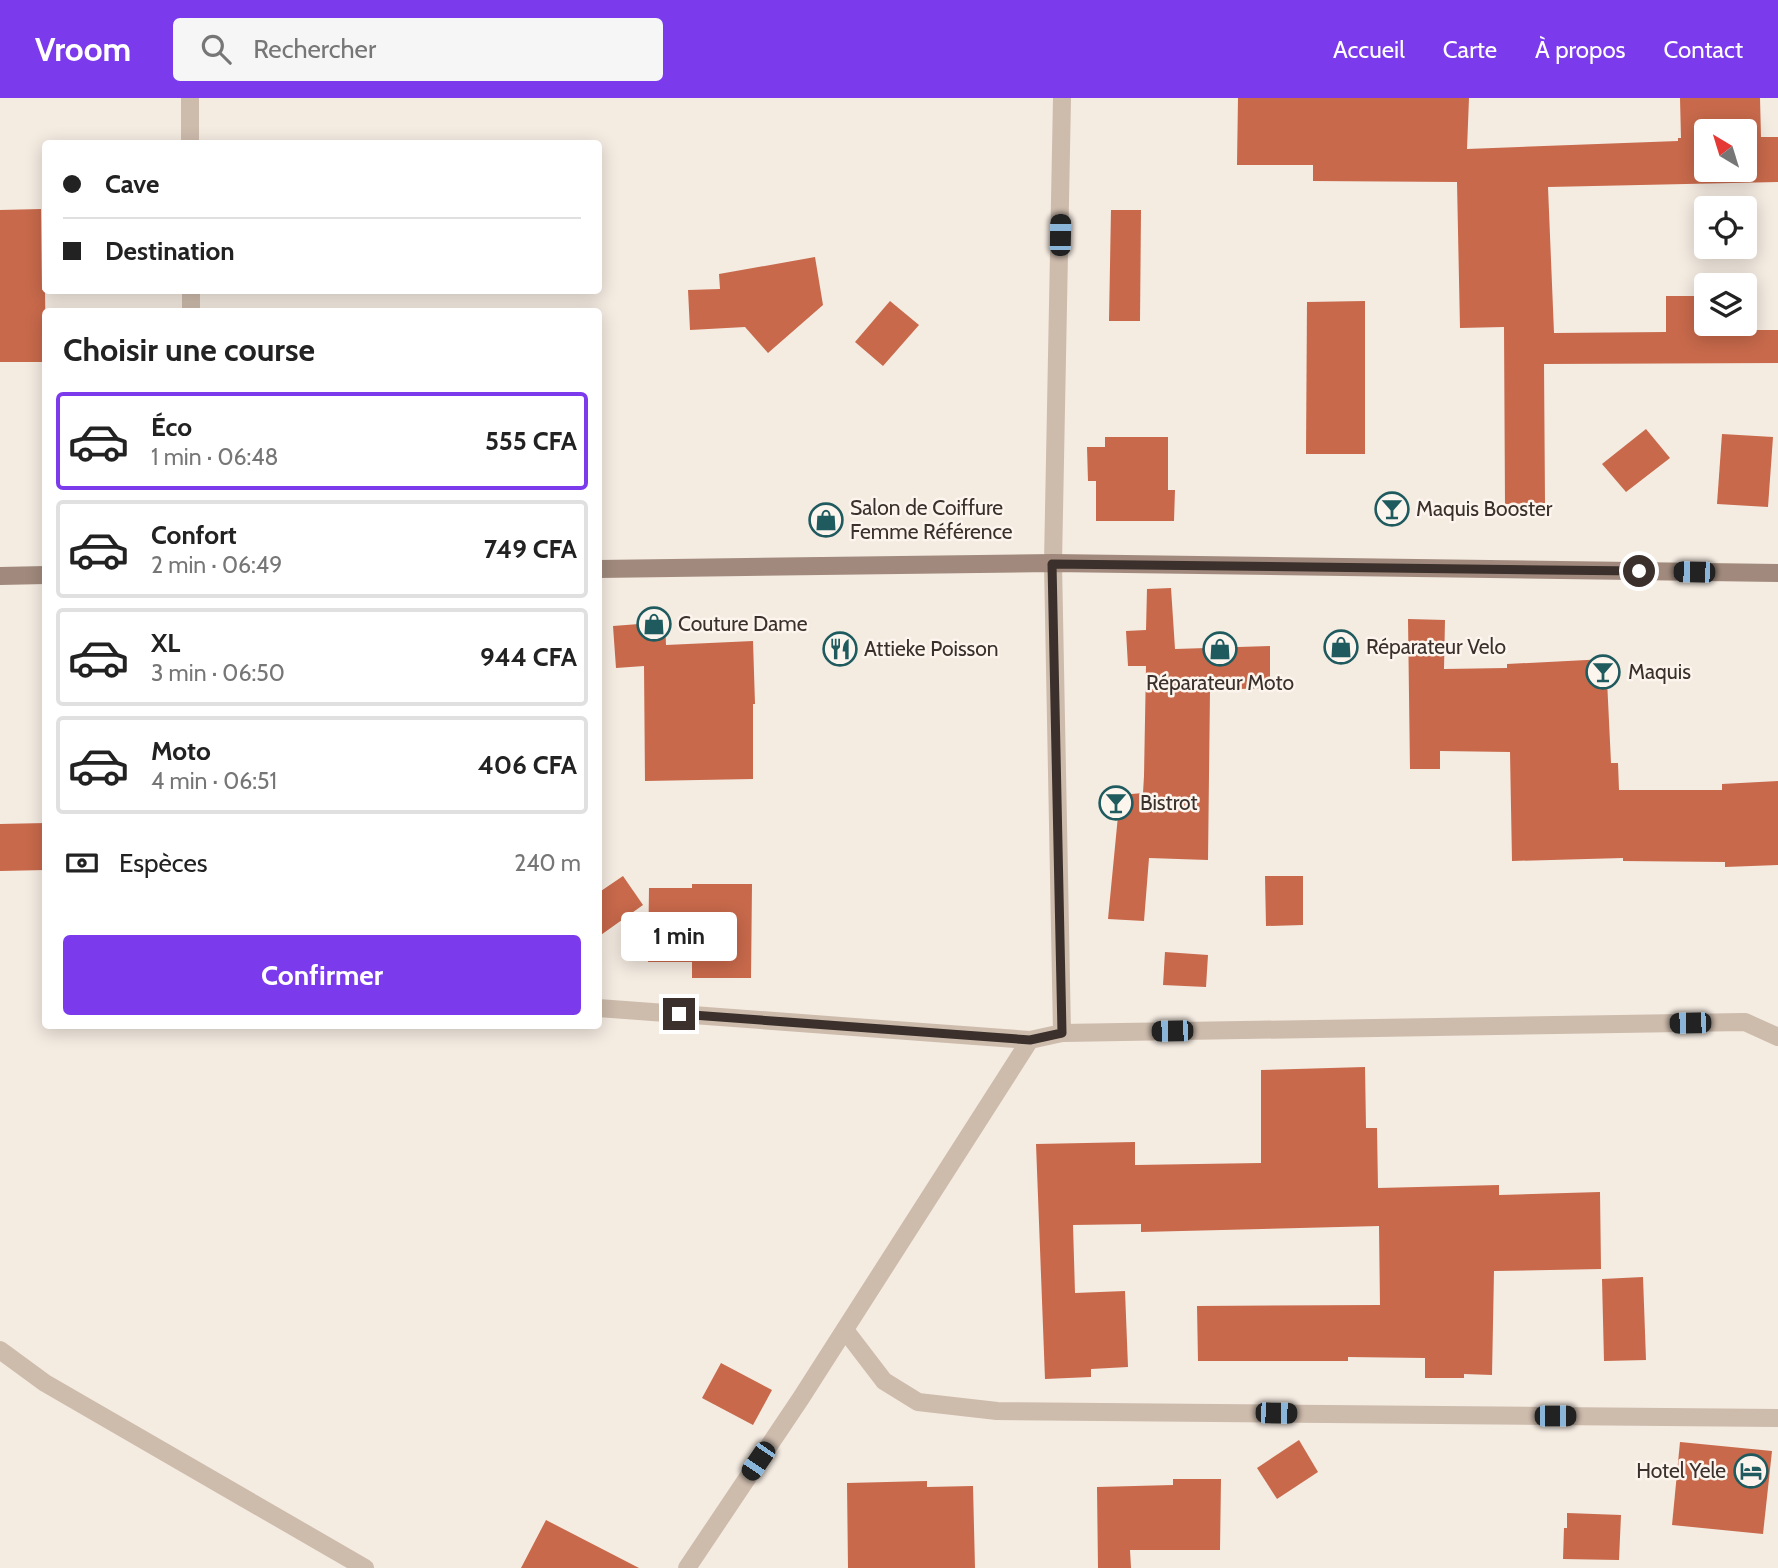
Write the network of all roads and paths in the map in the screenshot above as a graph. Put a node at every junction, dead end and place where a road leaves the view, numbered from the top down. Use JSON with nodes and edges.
{"nodes":[{"id":1,"x":190,"y":98,"type":"edge"},
{"id":2,"x":1062,"y":98,"type":"edge"},
{"id":3,"x":190,"y":140,"type":"edge"},
{"id":4,"x":1052,"y":564,"type":"junction"},
{"id":5,"x":602,"y":569,"type":"edge"},
{"id":6,"x":1778,"y":573,"type":"edge"},
{"id":7,"x":42,"y":575,"type":"edge"},
{"id":8,"x":0,"y":576,"type":"edge"},
{"id":9,"x":602,"y":1008,"type":"edge"},
{"id":10,"x":1062,"y":1033,"type":"junction"},
{"id":11,"x":1778,"y":1037,"type":"edge"},
{"id":12,"x":1030,"y":1040,"type":"junction"},
{"id":13,"x":845,"y":1330,"type":"junction"},
{"id":14,"x":0,"y":1350,"type":"edge"},
{"id":15,"x":1778,"y":1418,"type":"edge"},
{"id":16,"x":365,"y":1568,"type":"edge"},
{"id":17,"x":687,"y":1568,"type":"edge"}],
"edges":[{"from":1,"to":3,"type":"street"},
{"from":2,"to":4,"type":"street"},
{"from":4,"to":5,"type":"street"},
{"from":4,"to":6,"type":"street"},
{"from":4,"to":10,"type":"street"},
{"from":7,"to":8,"type":"street"},
{"from":9,"to":12,"type":"street"},
{"from":10,"to":11,"type":"street"},
{"from":10,"to":12,"type":"street"},
{"from":12,"to":13,"type":"street"},
{"from":13,"to":15,"type":"street"},
{"from":13,"to":17,"type":"street"},
{"from":14,"to":16,"type":"street"}]}
